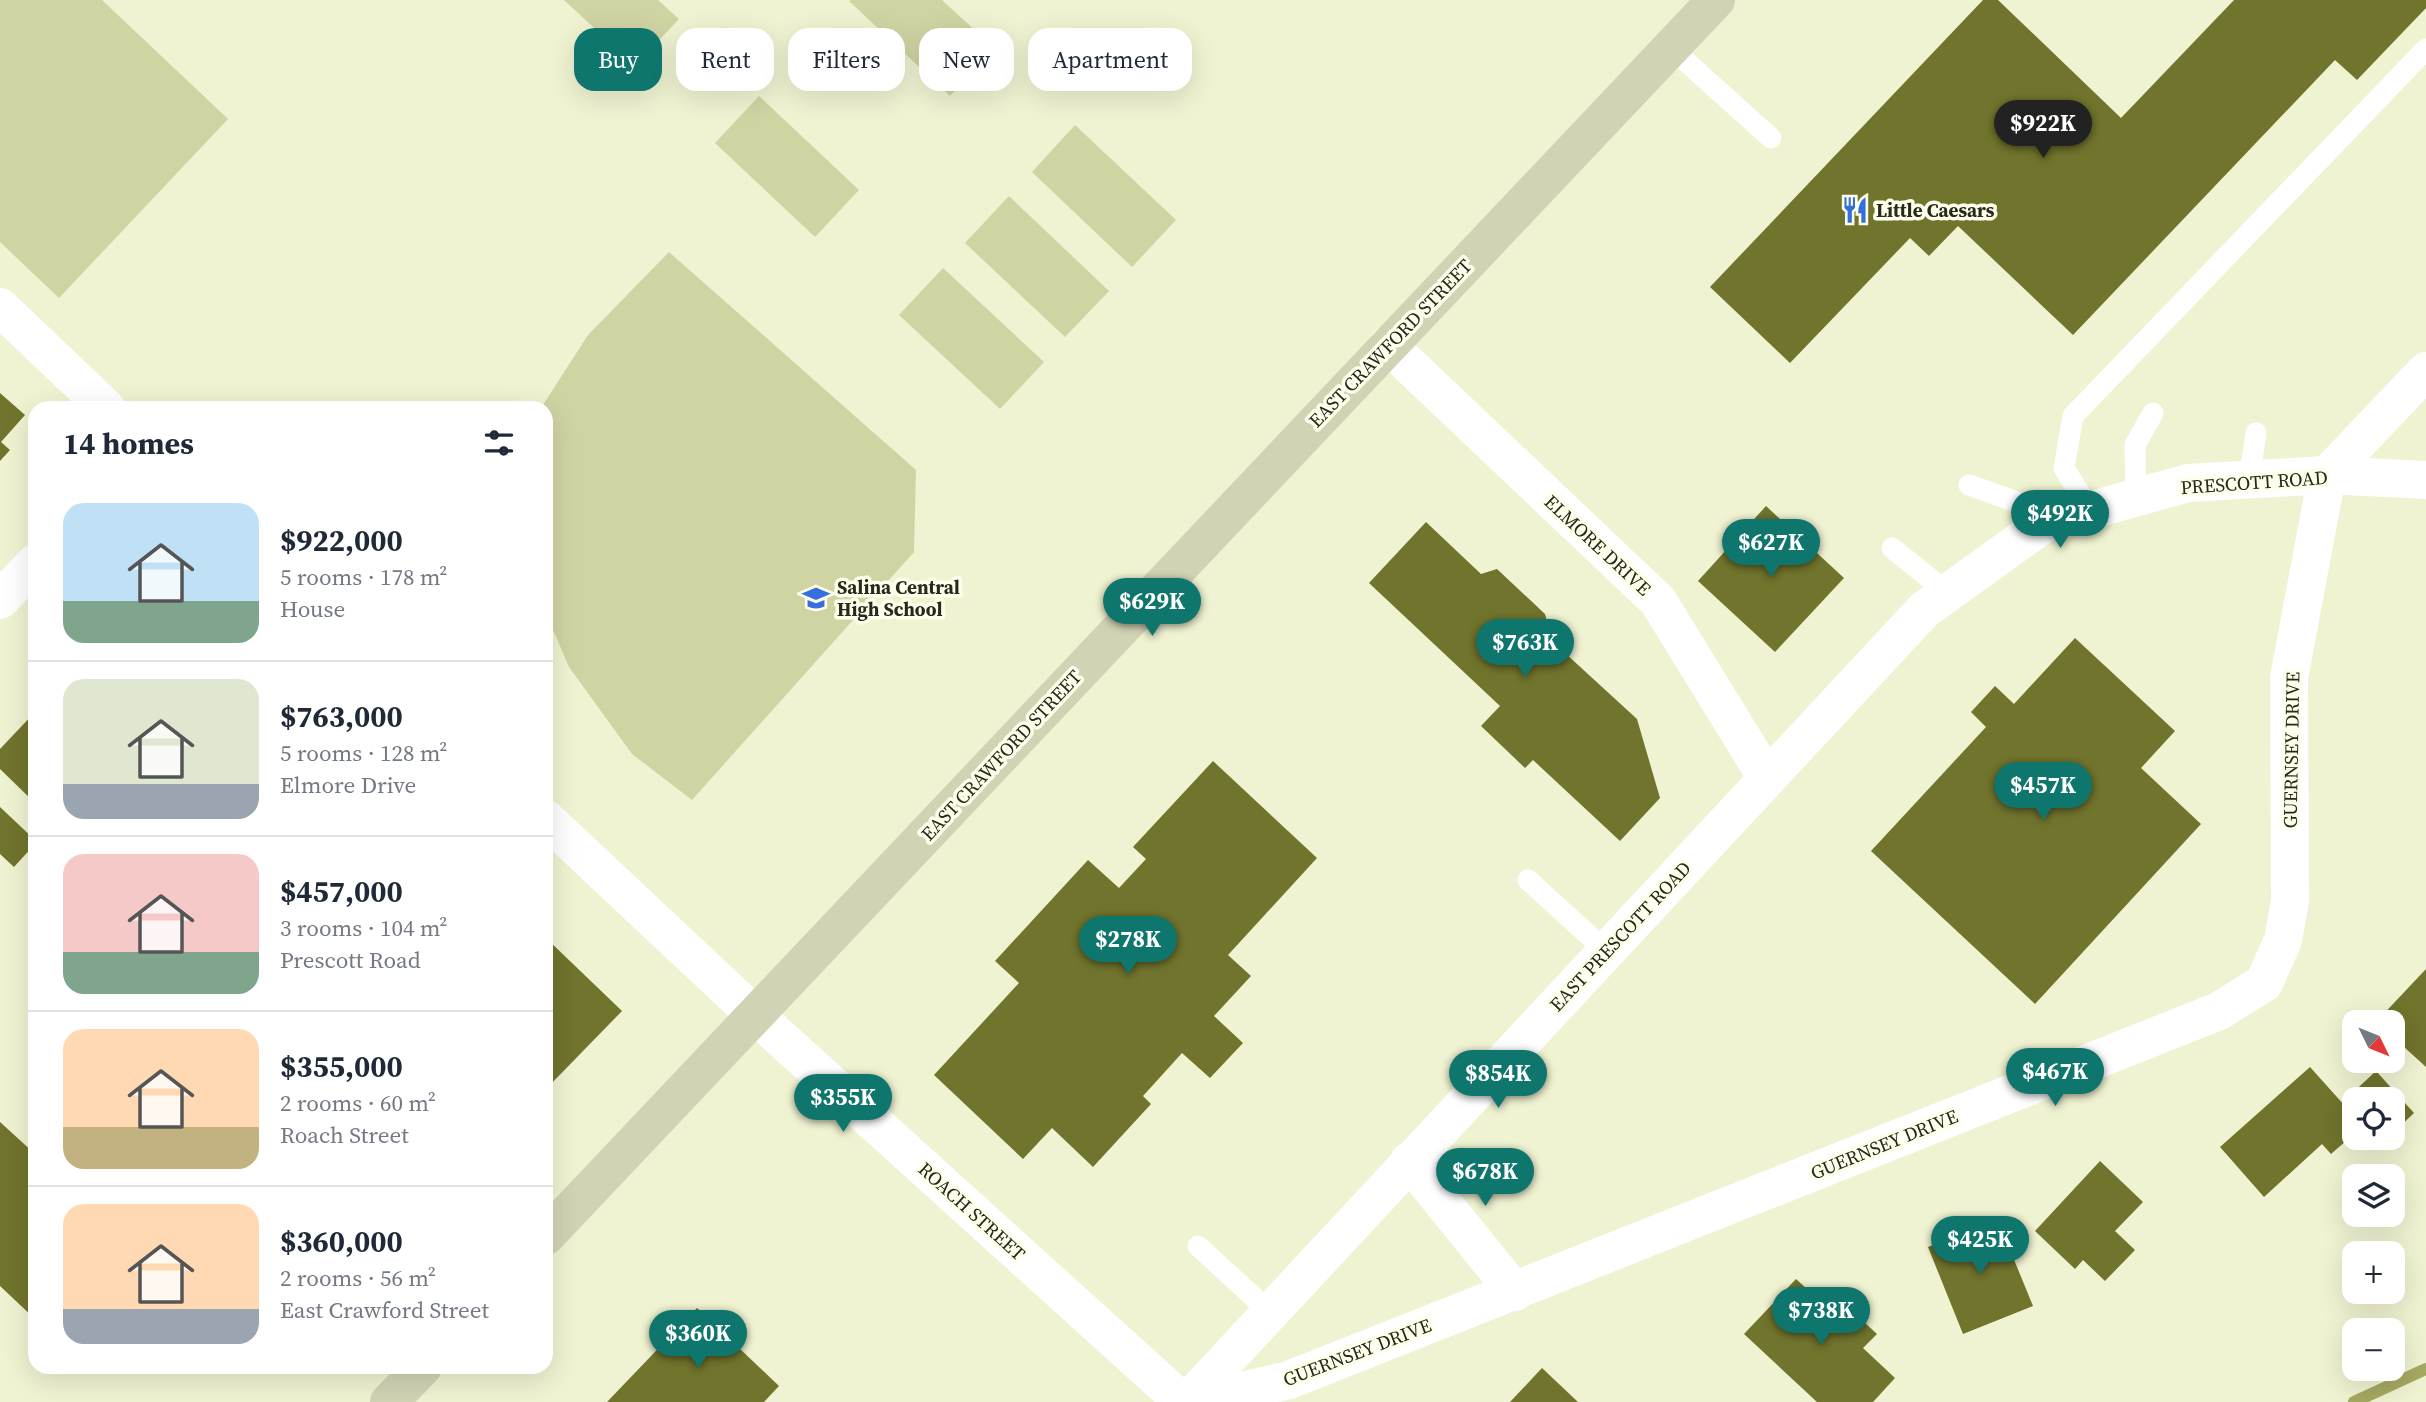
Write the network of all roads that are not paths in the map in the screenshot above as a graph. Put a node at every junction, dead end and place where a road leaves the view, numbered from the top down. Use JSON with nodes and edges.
{"nodes":[{"id":1,"x":1716,"y":0,"type":"edge"},
{"id":2,"x":1671,"y":48,"type":"junction"},
{"id":3,"x":2426,"y":49,"type":"edge"},
{"id":4,"x":1771,"y":138,"type":"dead end"},
{"id":5,"x":0,"y":307,"type":"edge"},
{"id":6,"x":1388,"y":345,"type":"junction"},
{"id":7,"x":2426,"y":371,"type":"edge"},
{"id":8,"x":99,"y":401,"type":"edge"},
{"id":9,"x":2154,"y":413,"type":"dead end"},
{"id":10,"x":2256,"y":433,"type":"dead end"},
{"id":11,"x":2327,"y":475,"type":"junction"},
{"id":12,"x":2249,"y":480,"type":"junction"},
{"id":13,"x":2426,"y":480,"type":"edge"},
{"id":14,"x":1969,"y":485,"type":"dead end"},
{"id":15,"x":2136,"y":498,"type":"junction"},
{"id":16,"x":2091,"y":510,"type":"junction"},
{"id":17,"x":2045,"y":523,"type":"junction"},
{"id":18,"x":1892,"y":548,"type":"dead end"},
{"id":19,"x":28,"y":570,"type":"edge"},
{"id":20,"x":1948,"y":593,"type":"junction"},
{"id":21,"x":0,"y":600,"type":"edge"},
{"id":22,"x":1767,"y":778,"type":"junction"},
{"id":23,"x":553,"y":827,"type":"edge"},
{"id":24,"x":1528,"y":880,"type":"dead end"},
{"id":25,"x":1606,"y":951,"type":"junction"},
{"id":26,"x":755,"y":1015,"type":"junction"},
{"id":27,"x":1409,"y":1161,"type":"junction"},
{"id":28,"x":553,"y":1229,"type":"edge"},
{"id":29,"x":1198,"y":1246,"type":"dead end"},
{"id":30,"x":1515,"y":1292,"type":"junction"},
{"id":31,"x":1270,"y":1312,"type":"junction"},
{"id":32,"x":416,"y":1374,"type":"edge"},
{"id":33,"x":389,"y":1402,"type":"edge"},
{"id":34,"x":1185,"y":1402,"type":"edge"},
{"id":35,"x":1195,"y":1402,"type":"edge"}],
"edges":[{"from":1,"to":2,"type":"main road","name":"EAST CRAWFORD STREET"},
{"from":2,"to":4,"type":"lane"},
{"from":2,"to":6,"type":"main road","name":"EAST CRAWFORD STREET"},
{"from":3,"to":16,"type":"lane"},
{"from":5,"to":8,"type":"street"},
{"from":6,"to":22,"type":"street","name":"ELMORE DRIVE"},
{"from":6,"to":26,"type":"main road","name":"EAST CRAWFORD STREET"},
{"from":7,"to":11,"type":"street"},
{"from":9,"to":15,"type":"lane"},
{"from":10,"to":12,"type":"lane"},
{"from":11,"to":12,"type":"street","name":"PRESCOTT ROAD"},
{"from":11,"to":13,"type":"street","name":"PRESCOTT ROAD"},
{"from":11,"to":30,"type":"street","name":"GUERNSEY DRIVE"},
{"from":12,"to":15,"type":"street","name":"PRESCOTT ROAD"},
{"from":14,"to":17,"type":"lane"},
{"from":15,"to":16,"type":"street","name":"PRESCOTT ROAD"},
{"from":16,"to":17,"type":"street","name":"PRESCOTT ROAD"},
{"from":17,"to":20,"type":"street","name":"PRESCOTT ROAD"},
{"from":18,"to":20,"type":"lane"},
{"from":19,"to":21,"type":"street"},
{"from":20,"to":22,"type":"street","name":"PRESCOTT ROAD"},
{"from":22,"to":25,"type":"street","name":"EAST PRESCOTT ROAD"},
{"from":23,"to":26,"type":"street","name":"ROACH STREET"},
{"from":24,"to":25,"type":"lane"},
{"from":25,"to":27,"type":"street","name":"EAST PRESCOTT ROAD"},
{"from":26,"to":28,"type":"main road","name":"EAST CRAWFORD STREET"},
{"from":26,"to":34,"type":"street","name":"ROACH STREET"},
{"from":27,"to":30,"type":"street"},
{"from":27,"to":31,"type":"street","name":"EAST PRESCOTT ROAD"},
{"from":29,"to":31,"type":"lane"},
{"from":30,"to":35,"type":"street","name":"GUERNSEY DRIVE"},
{"from":31,"to":34,"type":"street","name":"EAST PRESCOTT ROAD"},
{"from":32,"to":33,"type":"main road"}]}
